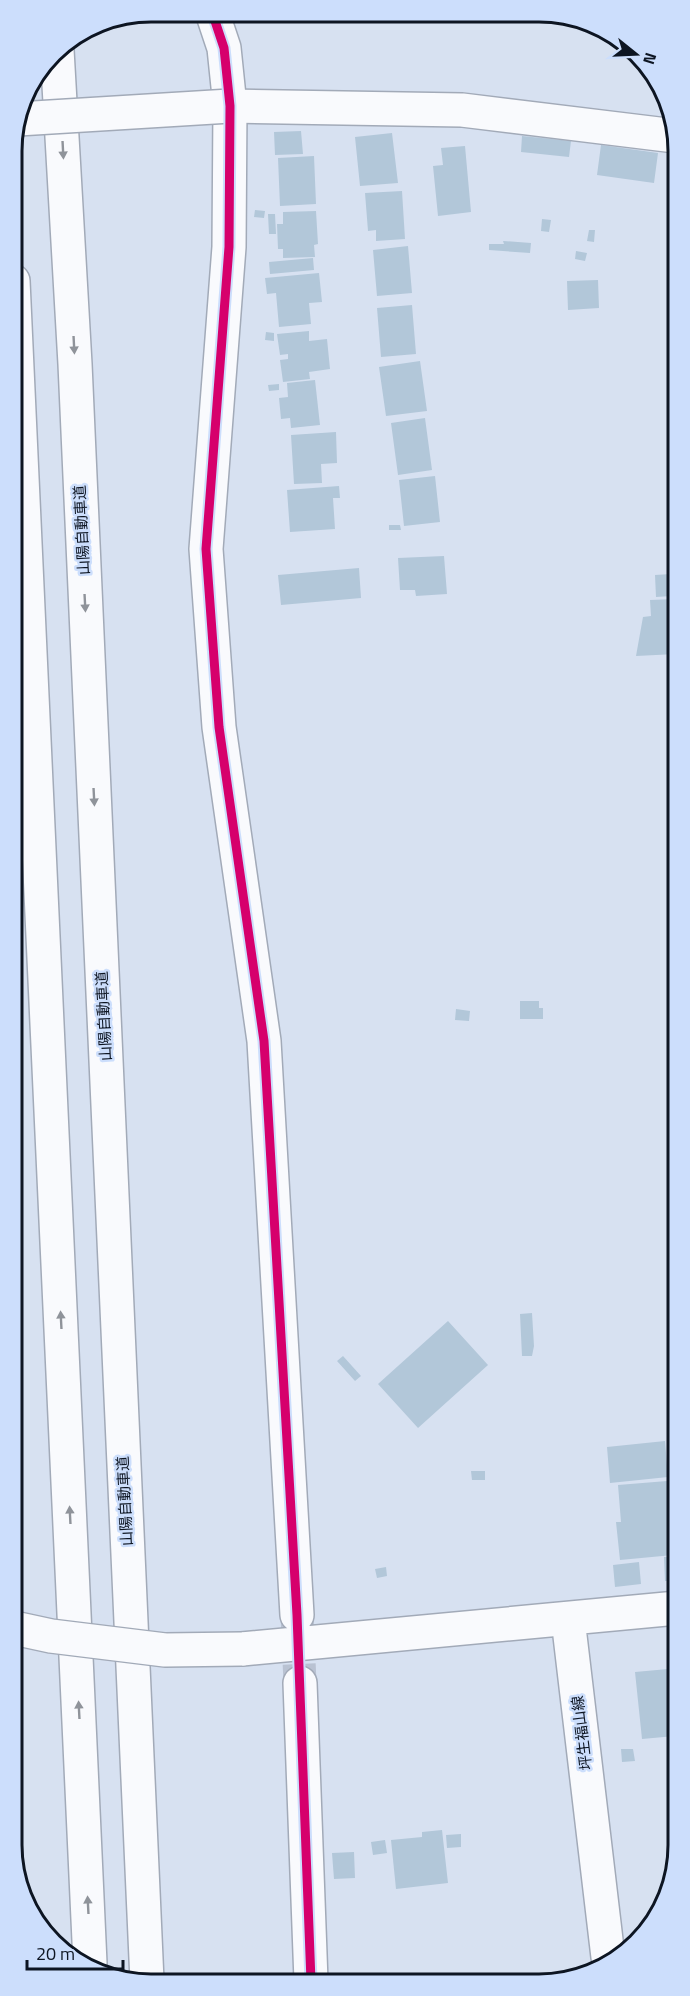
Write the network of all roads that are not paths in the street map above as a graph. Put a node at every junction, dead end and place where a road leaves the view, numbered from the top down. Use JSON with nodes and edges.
{"nodes":[{"id":1,"x":216,"y":23,"type":"edge"},
{"id":2,"x":58,"y":63,"type":"edge"},
{"id":3,"x":230,"y":106,"type":"junction"},
{"id":4,"x":27,"y":118,"type":"edge"},
{"id":5,"x":666,"y":135,"type":"edge"},
{"id":6,"x":23,"y":514,"type":"edge"},
{"id":7,"x":667,"y":1609,"type":"edge"},
{"id":8,"x":297,"y":1615,"type":"tunnel mouth"},
{"id":9,"x":568,"y":1619,"type":"junction"},
{"id":10,"x":22,"y":1630,"type":"edge"},
{"id":11,"x":300,"y":1683,"type":"tunnel mouth"},
{"id":12,"x":608,"y":1953,"type":"edge"},
{"id":13,"x":90,"y":1957,"type":"edge"},
{"id":14,"x":147,"y":1973,"type":"edge"},
{"id":15,"x":311,"y":1974,"type":"edge"}],
"edges":[{"from":1,"to":3,"type":"main road"},
{"from":2,"to":14,"type":"main road","name":"山陽自動車道","one_way":true},
{"from":3,"to":4,"type":"main road","bridge":true},
{"from":3,"to":5,"type":"main road"},
{"from":3,"to":8,"type":"main road"},
{"from":13,"to":6,"type":"main road","one_way":true},
{"from":7,"to":9,"type":"main road"},
{"from":9,"to":10,"type":"main road","bridge":true},
{"from":9,"to":12,"type":"main road","name":"坪生福山線"},
{"from":11,"to":15,"type":"main road"}]}
